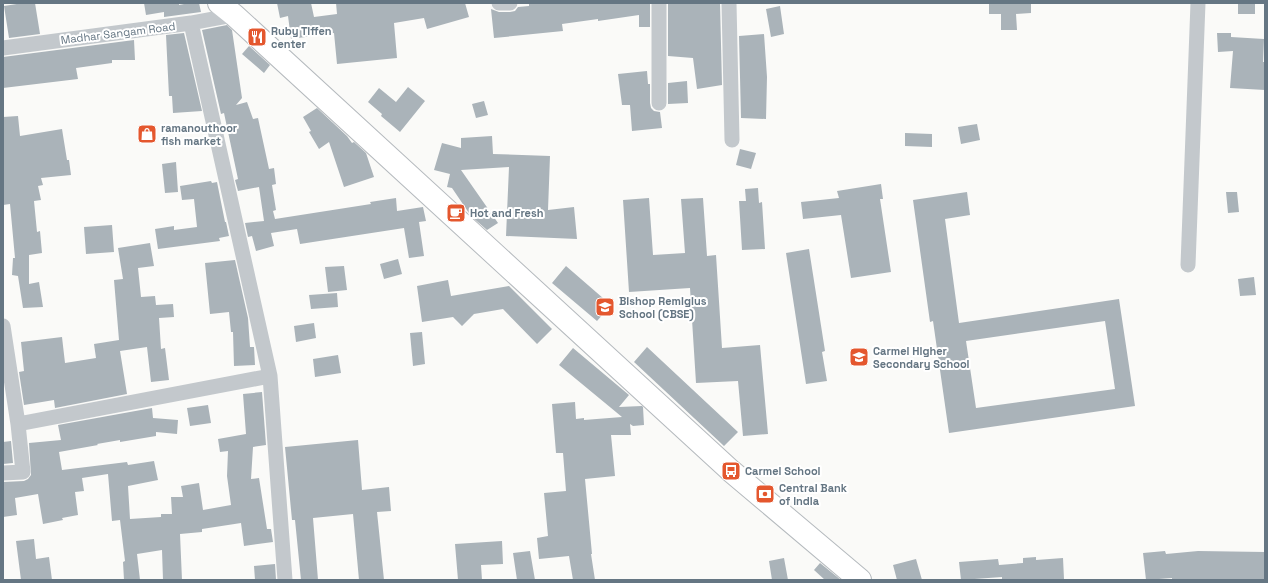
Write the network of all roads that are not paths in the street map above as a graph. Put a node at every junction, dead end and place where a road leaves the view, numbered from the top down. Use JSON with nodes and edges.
{"nodes":[{"id":1,"x":499,"y":3,"type":"edge"},
{"id":2,"x":510,"y":3,"type":"edge"},
{"id":3,"x":659,"y":3,"type":"edge"},
{"id":4,"x":729,"y":3,"type":"edge"},
{"id":5,"x":1198,"y":3,"type":"edge"},
{"id":6,"x":226,"y":9,"type":"edge"},
{"id":7,"x":191,"y":23,"type":"junction"},
{"id":8,"x":3,"y":48,"type":"edge"},
{"id":9,"x":659,"y":103,"type":"dead end"},
{"id":10,"x":732,"y":140,"type":"dead end"},
{"id":11,"x":1188,"y":265,"type":"dead end"},
{"id":12,"x":3,"y":326,"type":"edge"},
{"id":13,"x":270,"y":376,"type":"junction"},
{"id":14,"x":18,"y":424,"type":"junction"},
{"id":15,"x":3,"y":473,"type":"edge"},
{"id":16,"x":285,"y":580,"type":"edge"},
{"id":17,"x":860,"y":580,"type":"edge"}],
"edges":[{"from":1,"to":2,"type":"street"},
{"from":3,"to":9,"type":"street"},
{"from":4,"to":10,"type":"street"},
{"from":5,"to":11,"type":"street"},
{"from":6,"to":7,"type":"street","name":"Madhar Sangam Road"},
{"from":6,"to":17,"type":"main road"},
{"from":7,"to":8,"type":"street","name":"Madhar Sangam Road"},
{"from":7,"to":13,"type":"street"},
{"from":12,"to":14,"type":"street"},
{"from":13,"to":14,"type":"street"},
{"from":13,"to":16,"type":"street"},
{"from":14,"to":15,"type":"street"}]}
